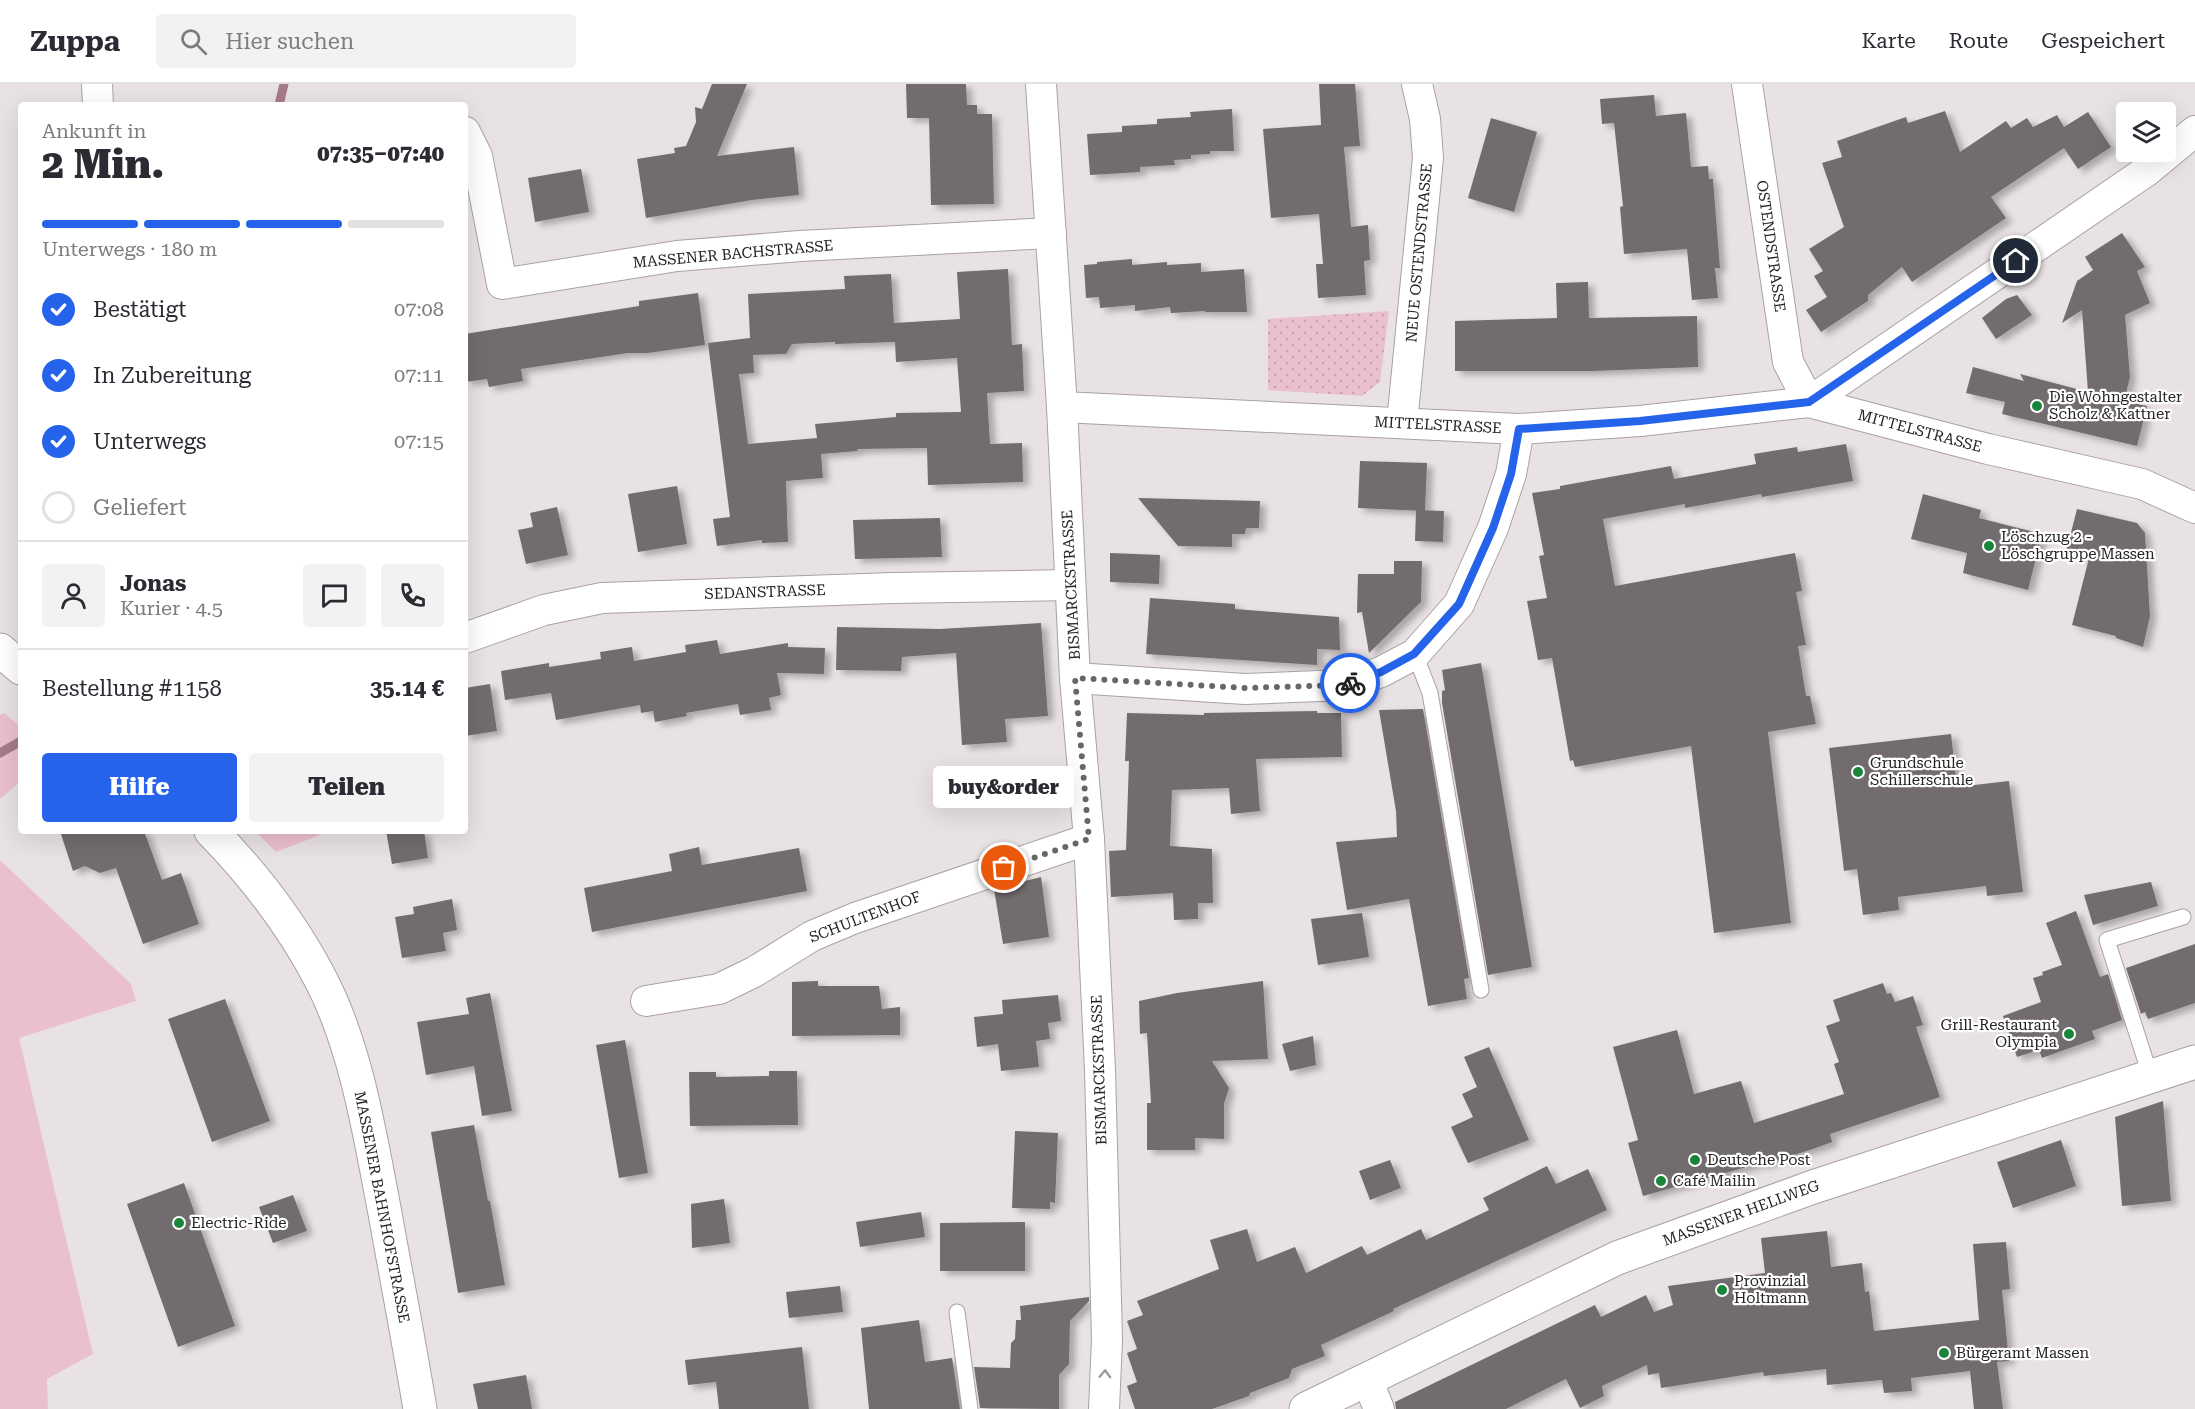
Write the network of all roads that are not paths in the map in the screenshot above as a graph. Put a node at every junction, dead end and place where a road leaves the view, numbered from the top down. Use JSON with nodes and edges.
{"nodes":[{"id":1,"x":97,"y":84,"type":"edge"},
{"id":2,"x":1041,"y":84,"type":"edge"},
{"id":3,"x":1417,"y":84,"type":"edge"},
{"id":4,"x":1747,"y":84,"type":"edge"},
{"id":5,"x":98,"y":102,"type":"edge"},
{"id":6,"x":2195,"y":131,"type":"edge"},
{"id":7,"x":468,"y":138,"type":"edge"},
{"id":8,"x":1051,"y":232,"type":"junction"},
{"id":9,"x":1809,"y":402,"type":"junction"},
{"id":10,"x":1062,"y":407,"type":"junction"},
{"id":11,"x":1402,"y":423,"type":"junction"},
{"id":12,"x":1519,"y":429,"type":"junction"},
{"id":13,"x":2195,"y":508,"type":"edge"},
{"id":14,"x":1070,"y":585,"type":"junction"},
{"id":15,"x":468,"y":637,"type":"edge"},
{"id":16,"x":0,"y":650,"type":"edge"},
{"id":17,"x":1414,"y":654,"type":"junction"},
{"id":18,"x":18,"y":665,"type":"edge"},
{"id":19,"x":1075,"y":678,"type":"junction"},
{"id":20,"x":214,"y":834,"type":"edge"},
{"id":21,"x":1089,"y":839,"type":"junction"},
{"id":22,"x":2183,"y":917,"type":"dead end"},
{"id":23,"x":1481,"y":990,"type":"dead end"},
{"id":24,"x":646,"y":1001,"type":"dead end"},
{"id":25,"x":2195,"y":1062,"type":"edge"},
{"id":26,"x":2151,"y":1078,"type":"junction"},
{"id":27,"x":957,"y":1312,"type":"dead end"},
{"id":28,"x":1367,"y":1379,"type":"junction"},
{"id":29,"x":420,"y":1409,"type":"edge"},
{"id":30,"x":970,"y":1409,"type":"edge"},
{"id":31,"x":1104,"y":1409,"type":"edge"},
{"id":32,"x":1306,"y":1409,"type":"edge"},
{"id":33,"x":1379,"y":1409,"type":"edge"}],
"edges":[{"from":1,"to":5,"type":"street"},
{"from":2,"to":8,"type":"street","name":"BISMARCKSTRASSE"},
{"from":3,"to":11,"type":"street","name":"NEUE OSTENDSTRASSE"},
{"from":4,"to":9,"type":"street","name":"OSTENDSTRASSE"},
{"from":6,"to":9,"type":"street"},
{"from":7,"to":8,"type":"street","name":"MASSENER BACHSTRASSE"},
{"from":8,"to":10,"type":"street","name":"BISMARCKSTRASSE"},
{"from":9,"to":12,"type":"street","name":"MITTELSTRASSE"},
{"from":9,"to":13,"type":"street","name":"MITTELSTRASSE"},
{"from":10,"to":11,"type":"street","name":"MITTELSTRASSE"},
{"from":10,"to":14,"type":"street","name":"BISMARCKSTRASSE"},
{"from":11,"to":12,"type":"street","name":"MITTELSTRASSE"},
{"from":12,"to":17,"type":"street"},
{"from":14,"to":15,"type":"street","name":"SEDANSTRASSE"},
{"from":14,"to":19,"type":"street","name":"BISMARCKSTRASSE"},
{"from":16,"to":18,"type":"main road"},
{"from":17,"to":19,"type":"street"},
{"from":17,"to":23,"type":"lane"},
{"from":19,"to":21,"type":"street","name":"BISMARCKSTRASSE"},
{"from":20,"to":29,"type":"main road","name":"MASSENER BAHNHOFSTRASSE"},
{"from":21,"to":24,"type":"street","name":"SCHULTENHOF"},
{"from":31,"to":21,"type":"street","name":"BISMARCKSTRASSE","one_way":true},
{"from":22,"to":26,"type":"lane"},
{"from":25,"to":26,"type":"main road","name":"MASSENER HELLWEG"},
{"from":26,"to":28,"type":"main road","name":"MASSENER HELLWEG"},
{"from":27,"to":30,"type":"lane"},
{"from":28,"to":32,"type":"main road","name":"MASSENER HELLWEG"},
{"from":28,"to":33,"type":"street"}]}
